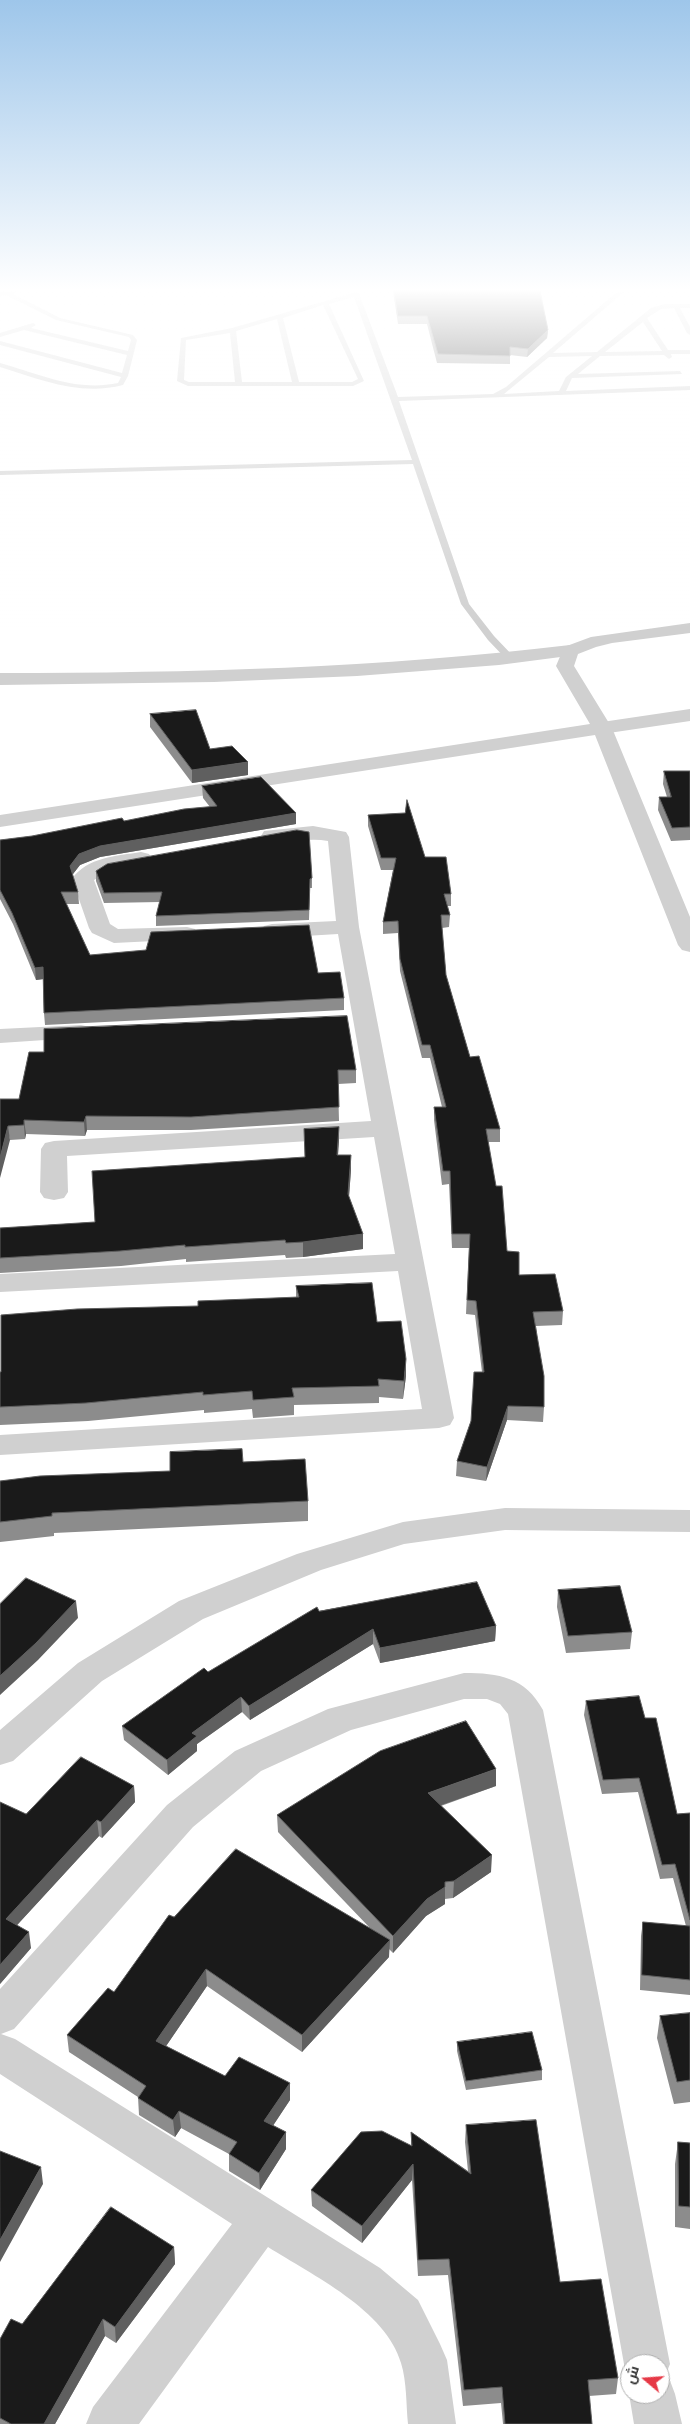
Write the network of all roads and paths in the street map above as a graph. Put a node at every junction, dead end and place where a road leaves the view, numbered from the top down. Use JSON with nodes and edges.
{"nodes":[{"id":1,"x":397,"y":404,"type":"edge"},
{"id":2,"x":417,"y":462,"type":"junction"},
{"id":3,"x":0,"y":473,"type":"edge"},
{"id":4,"x":690,"y":628,"type":"edge"},
{"id":5,"x":570,"y":652,"type":"junction"},
{"id":6,"x":511,"y":659,"type":"junction"},
{"id":7,"x":0,"y":679,"type":"edge"},
{"id":8,"x":690,"y":715,"type":"edge"},
{"id":9,"x":602,"y":728,"type":"junction"},
{"id":10,"x":0,"y":821,"type":"edge"},
{"id":11,"x":248,"y":841,"type":"edge"},
{"id":12,"x":170,"y":854,"type":"edge"},
{"id":13,"x":348,"y":927,"type":"junction"},
{"id":14,"x":250,"y":932,"type":"edge"},
{"id":15,"x":210,"y":933,"type":"edge"},
{"id":16,"x":690,"y":944,"type":"edge"},
{"id":17,"x":108,"y":1031,"type":"edge"},
{"id":18,"x":0,"y":1036,"type":"edge"},
{"id":19,"x":386,"y":1128,"type":"junction"},
{"id":20,"x":54,"y":1192,"type":"dead end"},
{"id":21,"x":410,"y":1262,"type":"junction"},
{"id":22,"x":0,"y":1283,"type":"edge"},
{"id":23,"x":0,"y":1445,"type":"edge"},
{"id":24,"x":690,"y":1520,"type":"edge"},
{"id":25,"x":0,"y":1751,"type":"edge"},
{"id":26,"x":0,"y":2016,"type":"edge"},
{"id":27,"x":0,"y":2052,"type":"edge"},
{"id":28,"x":263,"y":2218,"type":"junction"},
{"id":29,"x":645,"y":2354,"type":"edge"},
{"id":30,"x":654,"y":2404,"type":"edge"},
{"id":31,"x":110,"y":2424,"type":"edge"},
{"id":32,"x":432,"y":2424,"type":"edge"},
{"id":33,"x":658,"y":2424,"type":"edge"}],
"edges":[{"from":1,"to":2,"type":"lane"},
{"from":2,"to":3,"type":"lane"},
{"from":2,"to":6,"type":"lane"},
{"from":4,"to":5,"type":"street"},
{"from":5,"to":6,"type":"street"},
{"from":5,"to":9,"type":"street"},
{"from":6,"to":7,"type":"street"},
{"from":8,"to":9,"type":"street"},
{"from":9,"to":10,"type":"street"},
{"from":9,"to":16,"type":"street"},
{"from":11,"to":13,"type":"street"},
{"from":12,"to":15,"type":"street"},
{"from":13,"to":14,"type":"street"},
{"from":13,"to":19,"type":"street"},
{"from":17,"to":18,"type":"street"},
{"from":19,"to":20,"type":"street"},
{"from":19,"to":21,"type":"street"},
{"from":21,"to":22,"type":"street"},
{"from":21,"to":23,"type":"street"},
{"from":24,"to":25,"type":"street"},
{"from":26,"to":29,"type":"street"},
{"from":27,"to":28,"type":"street"},
{"from":28,"to":31,"type":"street"},
{"from":28,"to":32,"type":"street"},
{"from":30,"to":33,"type":"street"}]}
